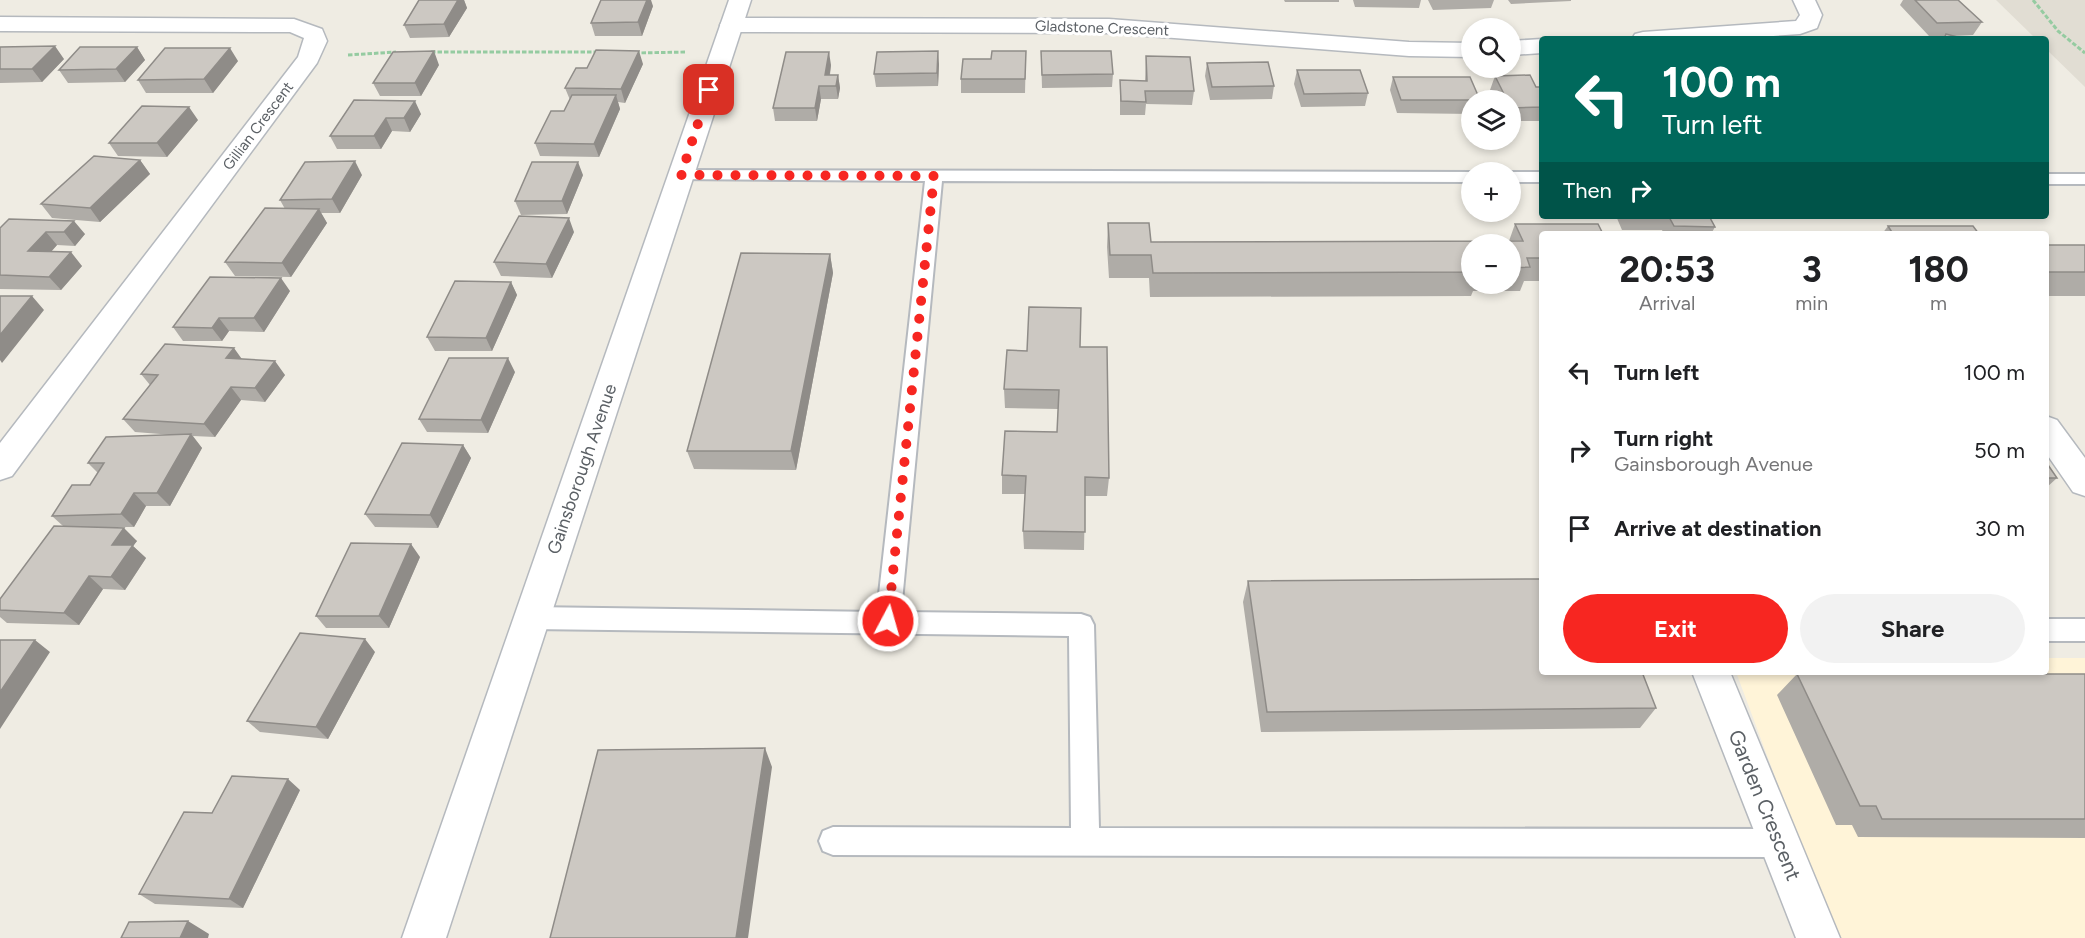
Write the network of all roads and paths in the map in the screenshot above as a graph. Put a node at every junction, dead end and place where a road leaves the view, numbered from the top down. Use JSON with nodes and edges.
{"nodes":[{"id":1,"x":1804,"y":0,"type":"edge"},
{"id":2,"x":2033,"y":0,"type":"edge"},
{"id":3,"x":735,"y":12,"type":"edge"},
{"id":4,"x":0,"y":24,"type":"edge"},
{"id":5,"x":1682,"y":36,"type":"edge"},
{"id":6,"x":1539,"y":46,"type":"edge"},
{"id":7,"x":1521,"y":47,"type":"edge"},
{"id":8,"x":1461,"y":50,"type":"edge"},
{"id":9,"x":396,"y":52,"type":"edge"},
{"id":10,"x":420,"y":52,"type":"edge"},
{"id":11,"x":599,"y":52,"type":"edge"},
{"id":12,"x":690,"y":52,"type":"dead end"},
{"id":13,"x":2085,"y":52,"type":"edge"},
{"id":14,"x":634,"y":53,"type":"edge"},
{"id":15,"x":348,"y":55,"type":"dead end"},
{"id":16,"x":681,"y":175,"type":"junction"},
{"id":17,"x":934,"y":176,"type":"junction"},
{"id":18,"x":1461,"y":177,"type":"edge"},
{"id":19,"x":1521,"y":177,"type":"edge"},
{"id":20,"x":1539,"y":177,"type":"edge"},
{"id":21,"x":2049,"y":178,"type":"edge"},
{"id":22,"x":2085,"y":179,"type":"edge"},
{"id":23,"x":2049,"y":432,"type":"edge"},
{"id":24,"x":0,"y":467,"type":"edge"},
{"id":25,"x":2085,"y":483,"type":"edge"},
{"id":26,"x":531,"y":618,"type":"junction"},
{"id":27,"x":888,"y":621,"type":"junction"},
{"id":28,"x":2049,"y":630,"type":"edge"},
{"id":29,"x":2085,"y":630,"type":"edge"},
{"id":30,"x":1712,"y":675,"type":"edge"},
{"id":31,"x":833,"y":841,"type":"dead end"},
{"id":32,"x":1085,"y":842,"type":"junction"},
{"id":33,"x":1779,"y":843,"type":"junction"},
{"id":34,"x":424,"y":938,"type":"edge"},
{"id":35,"x":1818,"y":938,"type":"edge"}],
"edges":[{"from":1,"to":5,"type":"street"},
{"from":2,"to":13,"type":"path"},
{"from":3,"to":8,"type":"street","name":"Gladstone Crescent"},
{"from":3,"to":16,"type":"street","name":"Gainsborough Avenue"},
{"from":4,"to":24,"type":"street","name":"Gillian Crescent"},
{"from":6,"to":7,"type":"street"},
{"from":9,"to":15,"type":"path"},
{"from":10,"to":11,"type":"path"},
{"from":12,"to":14,"type":"path"},
{"from":16,"to":17,"type":"lane"},
{"from":16,"to":26,"type":"street","name":"Gainsborough Avenue"},
{"from":17,"to":18,"type":"lane"},
{"from":17,"to":27,"type":"lane"},
{"from":19,"to":20,"type":"lane"},
{"from":21,"to":22,"type":"lane"},
{"from":23,"to":25,"type":"street"},
{"from":26,"to":27,"type":"lane"},
{"from":26,"to":34,"type":"street","name":"Gainsborough Avenue"},
{"from":27,"to":32,"type":"lane"},
{"from":28,"to":29,"type":"lane"},
{"from":30,"to":33,"type":"street","name":"Garden Crescent"},
{"from":31,"to":32,"type":"lane"},
{"from":32,"to":33,"type":"lane"},
{"from":33,"to":35,"type":"street","name":"Garden Crescent"}]}
